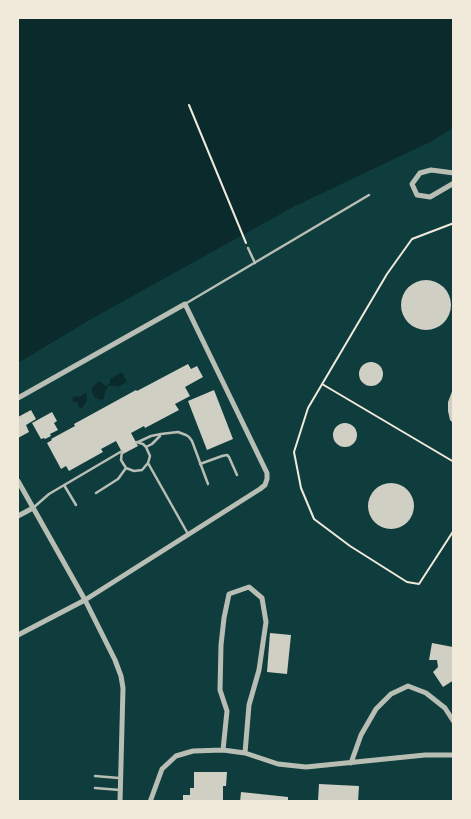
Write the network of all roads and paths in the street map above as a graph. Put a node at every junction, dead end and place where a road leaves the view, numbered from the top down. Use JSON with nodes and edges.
{"nodes":[{"id":1,"x":189,"y":105,"type":"dead end"},
{"id":2,"x":454,"y":173,"type":"edge"},
{"id":3,"x":454,"y":183,"type":"edge"},
{"id":4,"x":369,"y":195,"type":"dead end"},
{"id":5,"x":454,"y":223,"type":"edge"},
{"id":6,"x":248,"y":248,"type":"joint"},
{"id":7,"x":255,"y":263,"type":"junction"},
{"id":8,"x":185,"y":304,"type":"junction"},
{"id":9,"x":322,"y":384,"type":"junction"},
{"id":10,"x":18,"y":398,"type":"edge"},
{"id":11,"x":161,"y":434,"type":"junction"},
{"id":12,"x":146,"y":447,"type":"junction"},
{"id":13,"x":454,"y":462,"type":"edge"},
{"id":14,"x":148,"y":463,"type":"junction"},
{"id":15,"x":200,"y":464,"type":"junction"},
{"id":16,"x":126,"y":468,"type":"junction"},
{"id":17,"x":237,"y":475,"type":"dead end"},
{"id":18,"x":18,"y":481,"type":"edge"},
{"id":19,"x":64,"y":484,"type":"junction"},
{"id":20,"x":208,"y":484,"type":"dead end"},
{"id":21,"x":96,"y":494,"type":"dead end"},
{"id":22,"x":76,"y":505,"type":"dead end"},
{"id":23,"x":33,"y":508,"type":"junction"},
{"id":24,"x":18,"y":516,"type":"edge"},
{"id":25,"x":454,"y":530,"type":"edge"},
{"id":26,"x":188,"y":534,"type":"junction"},
{"id":27,"x":85,"y":600,"type":"junction"},
{"id":28,"x":18,"y":635,"type":"edge"},
{"id":29,"x":454,"y":722,"type":"edge"},
{"id":30,"x":223,"y":750,"type":"junction"},
{"id":31,"x":245,"y":752,"type":"junction"},
{"id":32,"x":454,"y":755,"type":"edge"},
{"id":33,"x":351,"y":763,"type":"junction"},
{"id":34,"x":95,"y":776,"type":"dead end"},
{"id":35,"x":121,"y":778,"type":"junction"},
{"id":36,"x":95,"y":788,"type":"dead end"},
{"id":37,"x":120,"y":790,"type":"junction"},
{"id":38,"x":120,"y":802,"type":"edge"},
{"id":39,"x":150,"y":802,"type":"edge"}],
"edges":[{"from":1,"to":6,"type":"path"},
{"from":2,"to":3,"type":"street"},
{"from":4,"to":7,"type":"lane"},
{"from":5,"to":9,"type":"path"},
{"from":6,"to":7,"type":"lane"},
{"from":7,"to":8,"type":"lane"},
{"from":8,"to":10,"type":"street"},
{"from":8,"to":26,"type":"street"},
{"from":9,"to":13,"type":"path"},
{"from":9,"to":25,"type":"path"},
{"from":11,"to":12,"type":"lane"},
{"from":11,"to":12,"type":"lane"},
{"from":11,"to":15,"type":"lane"},
{"from":12,"to":14,"type":"lane"},
{"from":14,"to":16,"type":"lane"},
{"from":14,"to":26,"type":"lane"},
{"from":15,"to":17,"type":"lane"},
{"from":15,"to":20,"type":"lane"},
{"from":16,"to":19,"type":"lane"},
{"from":16,"to":21,"type":"lane"},
{"from":18,"to":23,"type":"street"},
{"from":19,"to":22,"type":"lane"},
{"from":19,"to":23,"type":"lane"},
{"from":23,"to":24,"type":"street"},
{"from":23,"to":27,"type":"street"},
{"from":26,"to":27,"type":"street"},
{"from":27,"to":28,"type":"street"},
{"from":27,"to":35,"type":"street"},
{"from":29,"to":33,"type":"street"},
{"from":30,"to":31,"type":"street"},
{"from":30,"to":31,"type":"street"},
{"from":30,"to":39,"type":"street"},
{"from":31,"to":33,"type":"street"},
{"from":32,"to":33,"type":"street"},
{"from":34,"to":35,"type":"lane"},
{"from":35,"to":37,"type":"street"},
{"from":36,"to":37,"type":"lane"},
{"from":37,"to":38,"type":"street"}]}
